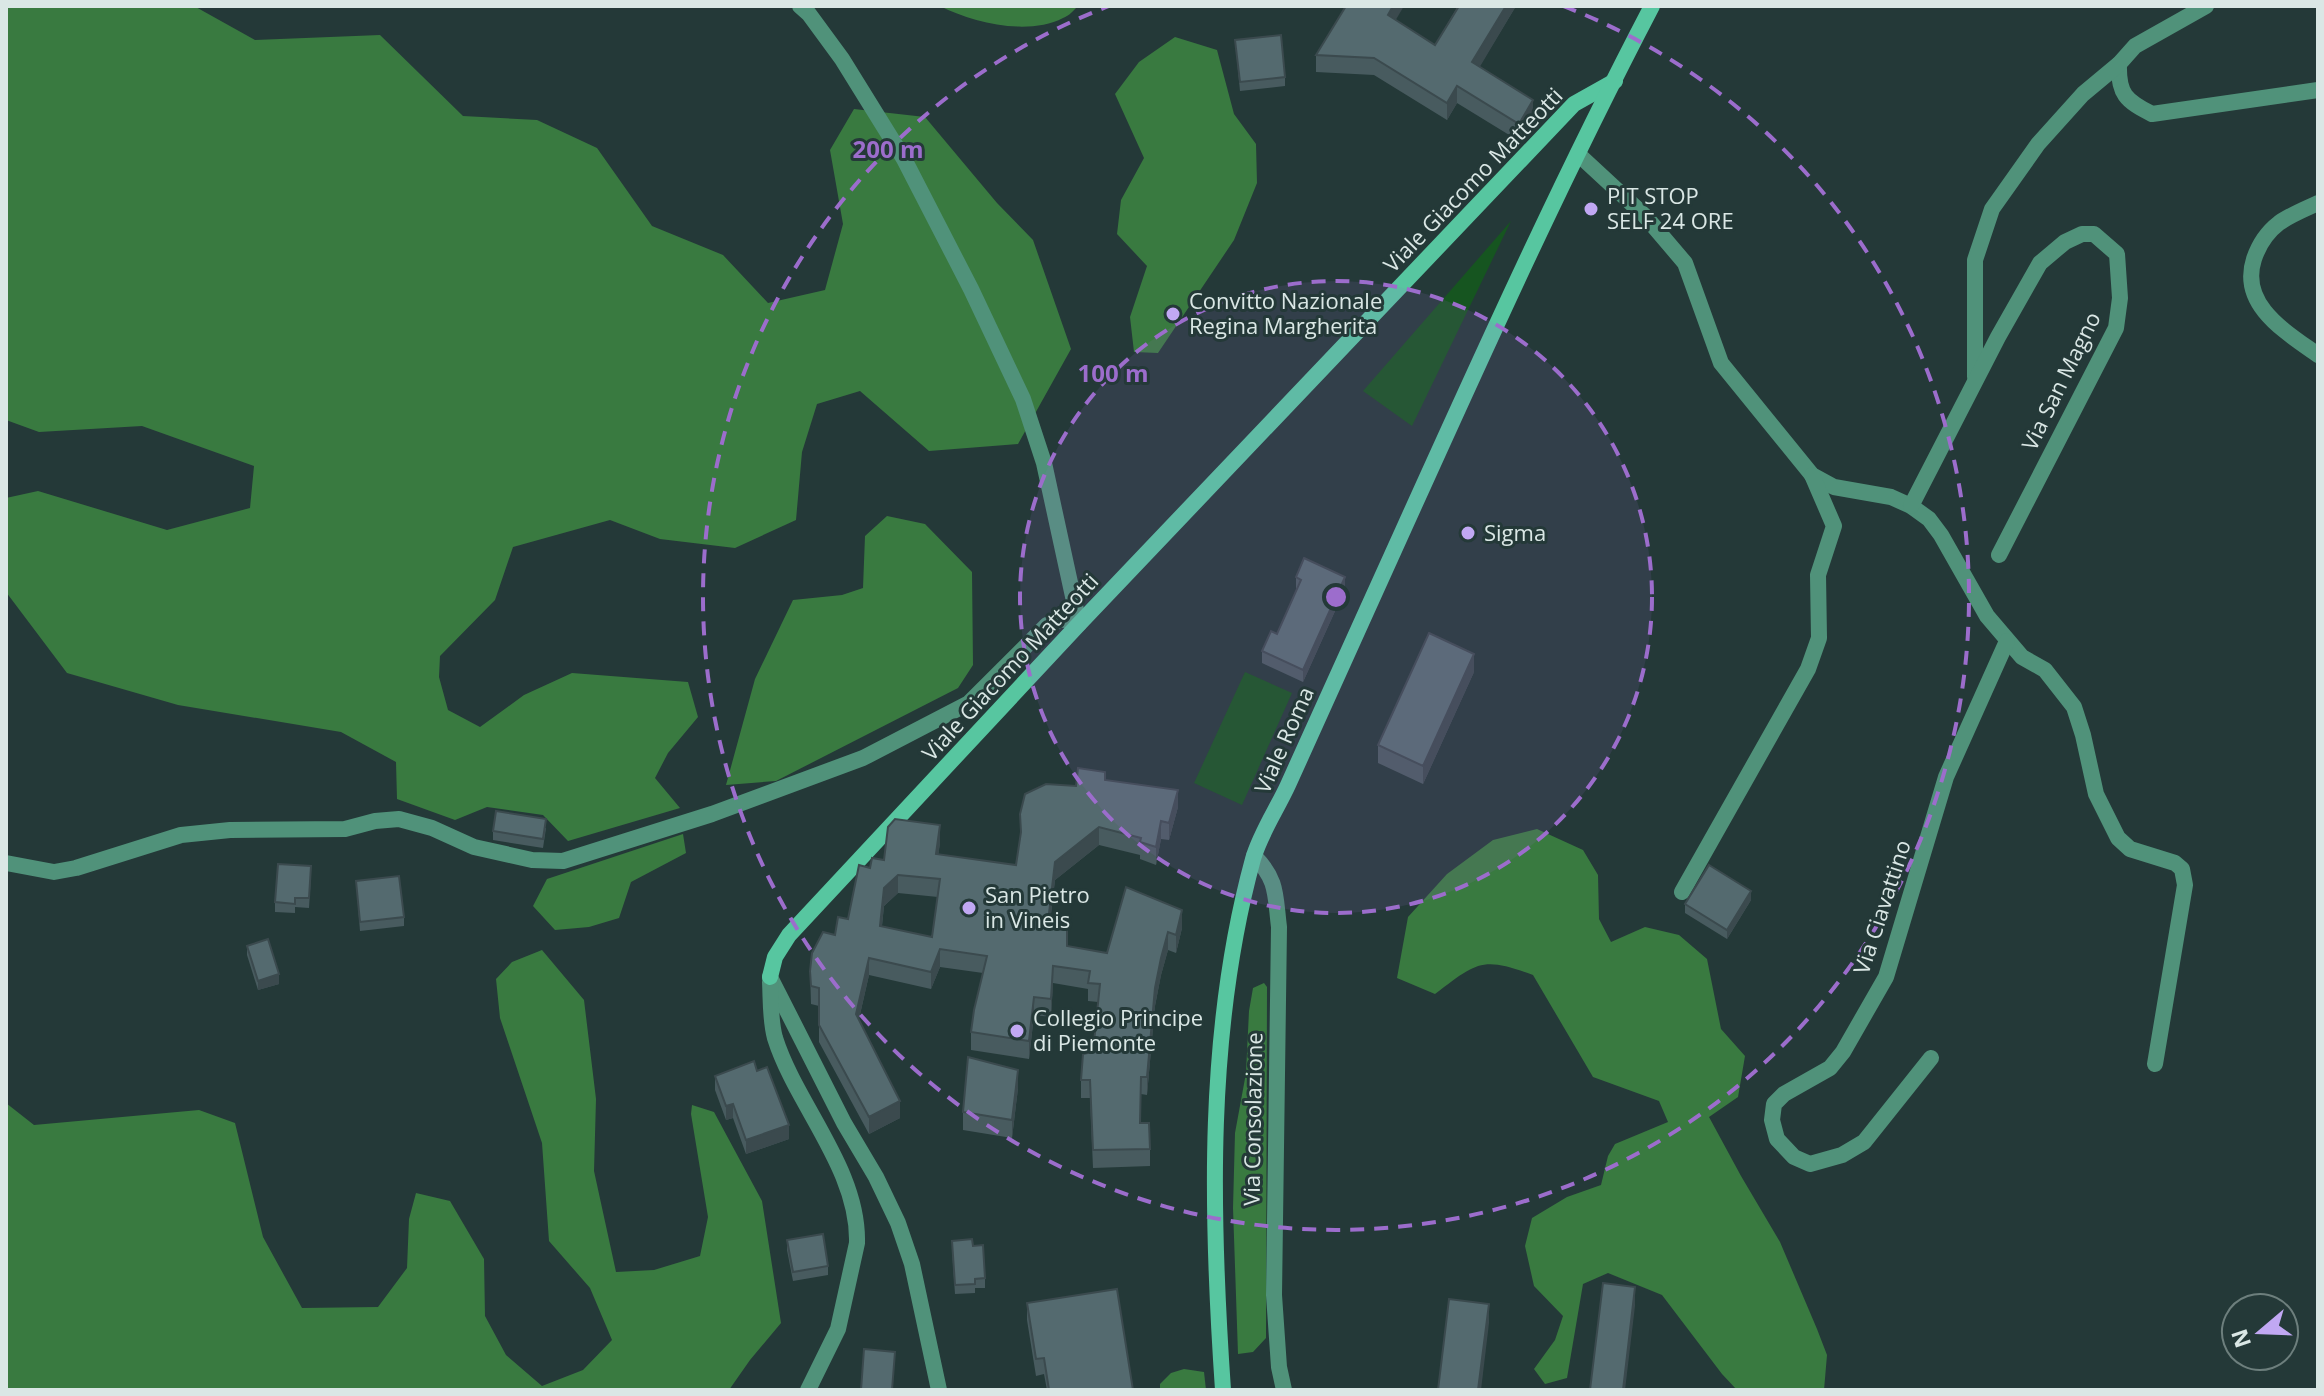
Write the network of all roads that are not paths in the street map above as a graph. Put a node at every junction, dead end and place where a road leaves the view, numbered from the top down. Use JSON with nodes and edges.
{"nodes":[{"id":1,"x":800,"y":6,"type":"edge"},
{"id":2,"x":1652,"y":6,"type":"edge"},
{"id":3,"x":2206,"y":6,"type":"edge"},
{"id":4,"x":2119,"y":64,"type":"junction"},
{"id":5,"x":1615,"y":81,"type":"junction"},
{"id":6,"x":2318,"y":90,"type":"edge"},
{"id":7,"x":1578,"y":154,"type":"junction"},
{"id":8,"x":2318,"y":203,"type":"edge"},
{"id":9,"x":2318,"y":355,"type":"edge"},
{"id":10,"x":1975,"y":382,"type":"junction"},
{"id":11,"x":1812,"y":475,"type":"junction"},
{"id":12,"x":1911,"y":506,"type":"junction"},
{"id":13,"x":1999,"y":555,"type":"dead end"},
{"id":14,"x":1079,"y":624,"type":"junction"},
{"id":15,"x":2007,"y":641,"type":"junction"},
{"id":16,"x":1254,"y":856,"type":"junction"},
{"id":17,"x":6,"y":863,"type":"edge"},
{"id":18,"x":1682,"y":892,"type":"dead end"},
{"id":19,"x":770,"y":977,"type":"junction"},
{"id":20,"x":1931,"y":1058,"type":"dead end"},
{"id":21,"x":2155,"y":1064,"type":"dead end"},
{"id":22,"x":808,"y":1390,"type":"edge"},
{"id":23,"x":939,"y":1390,"type":"edge"},
{"id":24,"x":1223,"y":1390,"type":"edge"},
{"id":25,"x":1284,"y":1390,"type":"edge"}],
"edges":[{"from":1,"to":14,"type":"street"},
{"from":2,"to":5,"type":"street","name":"Viale Roma"},
{"from":3,"to":4,"type":"street","name":"Via San Magno"},
{"from":4,"to":6,"type":"street"},
{"from":4,"to":10,"type":"street","name":"Via San Magno"},
{"from":5,"to":7,"type":"street","name":"Viale Roma"},
{"from":5,"to":14,"type":"street","name":"Viale Giacomo Matteotti"},
{"from":7,"to":11,"type":"street"},
{"from":7,"to":16,"type":"street","name":"Viale Roma"},
{"from":8,"to":9,"type":"street"},
{"from":10,"to":12,"type":"street","name":"Via San Magno"},
{"from":10,"to":13,"type":"street","name":"Via San Magno"},
{"from":11,"to":12,"type":"street"},
{"from":11,"to":18,"type":"street"},
{"from":12,"to":15,"type":"street"},
{"from":14,"to":17,"type":"street"},
{"from":14,"to":19,"type":"street","name":"Viale Giacomo Matteotti"},
{"from":15,"to":20,"type":"street","name":"Via Ciavattino"},
{"from":15,"to":21,"type":"street"},
{"from":16,"to":24,"type":"street","name":"Viale Roma"},
{"from":16,"to":25,"type":"street","name":"Via Consolazione"},
{"from":19,"to":22,"type":"street"},
{"from":19,"to":23,"type":"street"}]}
